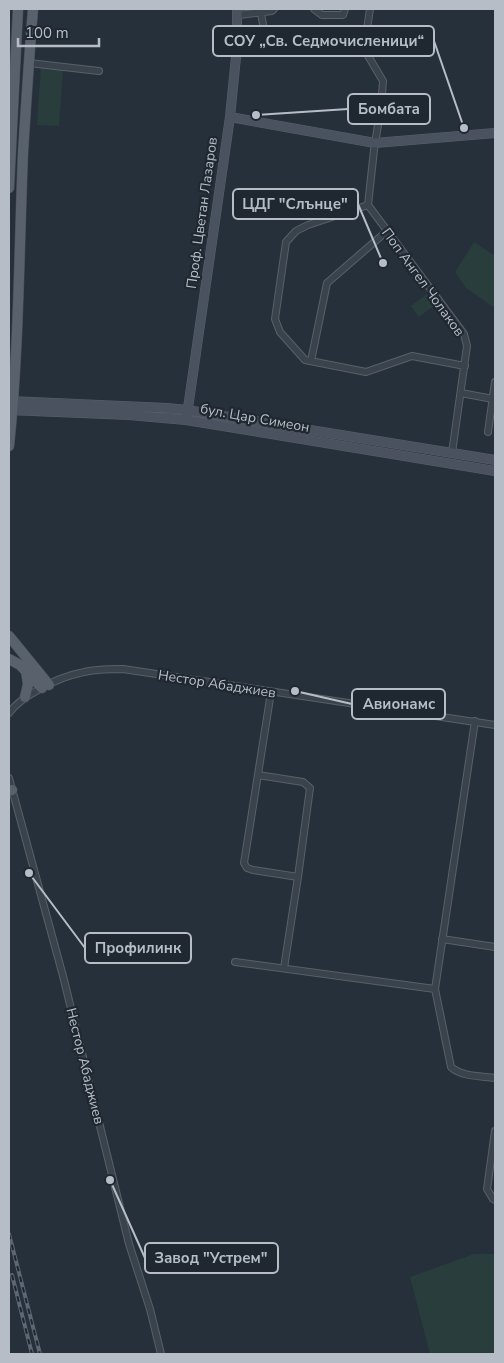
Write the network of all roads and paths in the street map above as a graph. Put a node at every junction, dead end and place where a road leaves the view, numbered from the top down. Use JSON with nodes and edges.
{"nodes":[{"id":1,"x":18,"y":9,"type":"edge"},
{"id":2,"x":33,"y":9,"type":"edge"},
{"id":3,"x":274,"y":9,"type":"edge"},
{"id":4,"x":314,"y":9,"type":"edge"},
{"id":5,"x":345,"y":9,"type":"edge"},
{"id":6,"x":370,"y":9,"type":"edge"},
{"id":7,"x":237,"y":12,"type":"edge"},
{"id":8,"x":261,"y":13,"type":"junction"},
{"id":9,"x":304,"y":45,"type":"dead end"},
{"id":10,"x":29,"y":63,"type":"junction"},
{"id":11,"x":99,"y":71,"type":"dead end"},
{"id":12,"x":230,"y":117,"type":"junction"},
{"id":13,"x":495,"y":133,"type":"edge"},
{"id":14,"x":375,"y":143,"type":"junction"},
{"id":15,"x":9,"y":188,"type":"edge"},
{"id":16,"x":368,"y":205,"type":"junction"},
{"id":17,"x":386,"y":231,"type":"junction"},
{"id":18,"x":311,"y":361,"type":"junction"},
{"id":19,"x":465,"y":366,"type":"junction"},
{"id":20,"x":495,"y":382,"type":"edge"},
{"id":21,"x":461,"y":393,"type":"junction"},
{"id":22,"x":493,"y":399,"type":"junction"},
{"id":23,"x":11,"y":406,"type":"edge"},
{"id":24,"x":186,"y":415,"type":"junction"},
{"id":25,"x":488,"y":432,"type":"dead end"},
{"id":26,"x":9,"y":446,"type":"edge"},
{"id":27,"x":452,"y":453,"type":"junction"},
{"id":28,"x":495,"y":460,"type":"edge"},
{"id":29,"x":495,"y":471,"type":"edge"},
{"id":30,"x":9,"y":636,"type":"edge"},
{"id":31,"x":9,"y":659,"type":"edge"},
{"id":32,"x":26,"y":670,"type":"junction"},
{"id":33,"x":45,"y":686,"type":"junction"},
{"id":34,"x":271,"y":692,"type":"junction"},
{"id":35,"x":24,"y":697,"type":"junction"},
{"id":36,"x":9,"y":713,"type":"edge"},
{"id":37,"x":475,"y":721,"type":"junction"},
{"id":38,"x":495,"y":725,"type":"edge"},
{"id":39,"x":258,"y":775,"type":"junction"},
{"id":40,"x":9,"y":778,"type":"edge"},
{"id":41,"x":10,"y":791,"type":"edge"},
{"id":42,"x":298,"y":877,"type":"junction"},
{"id":43,"x":442,"y":939,"type":"junction"},
{"id":44,"x":495,"y":947,"type":"edge"},
{"id":45,"x":235,"y":962,"type":"dead end"},
{"id":46,"x":284,"y":968,"type":"junction"},
{"id":47,"x":435,"y":988,"type":"junction"},
{"id":48,"x":495,"y":1078,"type":"edge"},
{"id":49,"x":495,"y":1131,"type":"edge"},
{"id":50,"x":495,"y":1200,"type":"edge"},
{"id":51,"x":161,"y":1354,"type":"edge"}],
"edges":[{"from":1,"to":15,"type":"main road"},
{"from":2,"to":10,"type":"main road"},
{"from":3,"to":8,"type":"street"},
{"from":4,"to":5,"type":"street"},
{"from":6,"to":14,"type":"street"},
{"from":7,"to":8,"type":"street"},
{"from":7,"to":12,"type":"main road","name":"Проф. Цветан Лазаров"},
{"from":8,"to":9,"type":"street"},
{"from":10,"to":11,"type":"street"},
{"from":10,"to":23,"type":"main road"},
{"from":12,"to":14,"type":"main road"},
{"from":12,"to":24,"type":"main road","name":"Проф. Цветан Лазаров"},
{"from":13,"to":14,"type":"main road"},
{"from":14,"to":16,"type":"street"},
{"from":16,"to":17,"type":"street","name":"Поп Ангел Чолаков"},
{"from":16,"to":18,"type":"street"},
{"from":17,"to":18,"type":"street"},
{"from":17,"to":19,"type":"street","name":"Поп Ангел Чолаков"},
{"from":18,"to":19,"type":"street"},
{"from":19,"to":21,"type":"street","name":"Поп Ангел Чолаков"},
{"from":20,"to":22,"type":"street"},
{"from":21,"to":22,"type":"street"},
{"from":21,"to":27,"type":"street","name":"Поп Ангел Чолаков"},
{"from":22,"to":25,"type":"street"},
{"from":23,"to":24,"type":"main road","name":"бул. Цар Симеон"},
{"from":23,"to":26,"type":"main road"},
{"from":24,"to":27,"type":"main road","name":"бул. Цар Симеон"},
{"from":24,"to":29,"type":"main road","name":"бул. Цар Симеон"},
{"from":27,"to":28,"type":"main road","name":"бул. Цар Симеон"},
{"from":30,"to":33,"type":"main road"},
{"from":31,"to":32,"type":"main road"},
{"from":32,"to":33,"type":"main road"},
{"from":32,"to":35,"type":"main road"},
{"from":33,"to":34,"type":"street","name":"Нестор Абаджиев"},
{"from":33,"to":35,"type":"street","name":"Нестор Абаджиев"},
{"from":34,"to":37,"type":"street","name":"Нестор Абаджиев"},
{"from":34,"to":39,"type":"street"},
{"from":35,"to":36,"type":"street","name":"Нестор Абаджиев"},
{"from":37,"to":38,"type":"street","name":"Нестор Абаджиев"},
{"from":37,"to":43,"type":"street"},
{"from":39,"to":42,"type":"street"},
{"from":39,"to":42,"type":"street"},
{"from":40,"to":41,"type":"street","name":"Нестор Абаджиев"},
{"from":41,"to":51,"type":"street","name":"Нестор Абаджиев"},
{"from":42,"to":46,"type":"street"},
{"from":43,"to":44,"type":"street"},
{"from":43,"to":47,"type":"street"},
{"from":45,"to":46,"type":"street"},
{"from":46,"to":47,"type":"street"},
{"from":47,"to":48,"type":"street"},
{"from":49,"to":50,"type":"street"}]}
